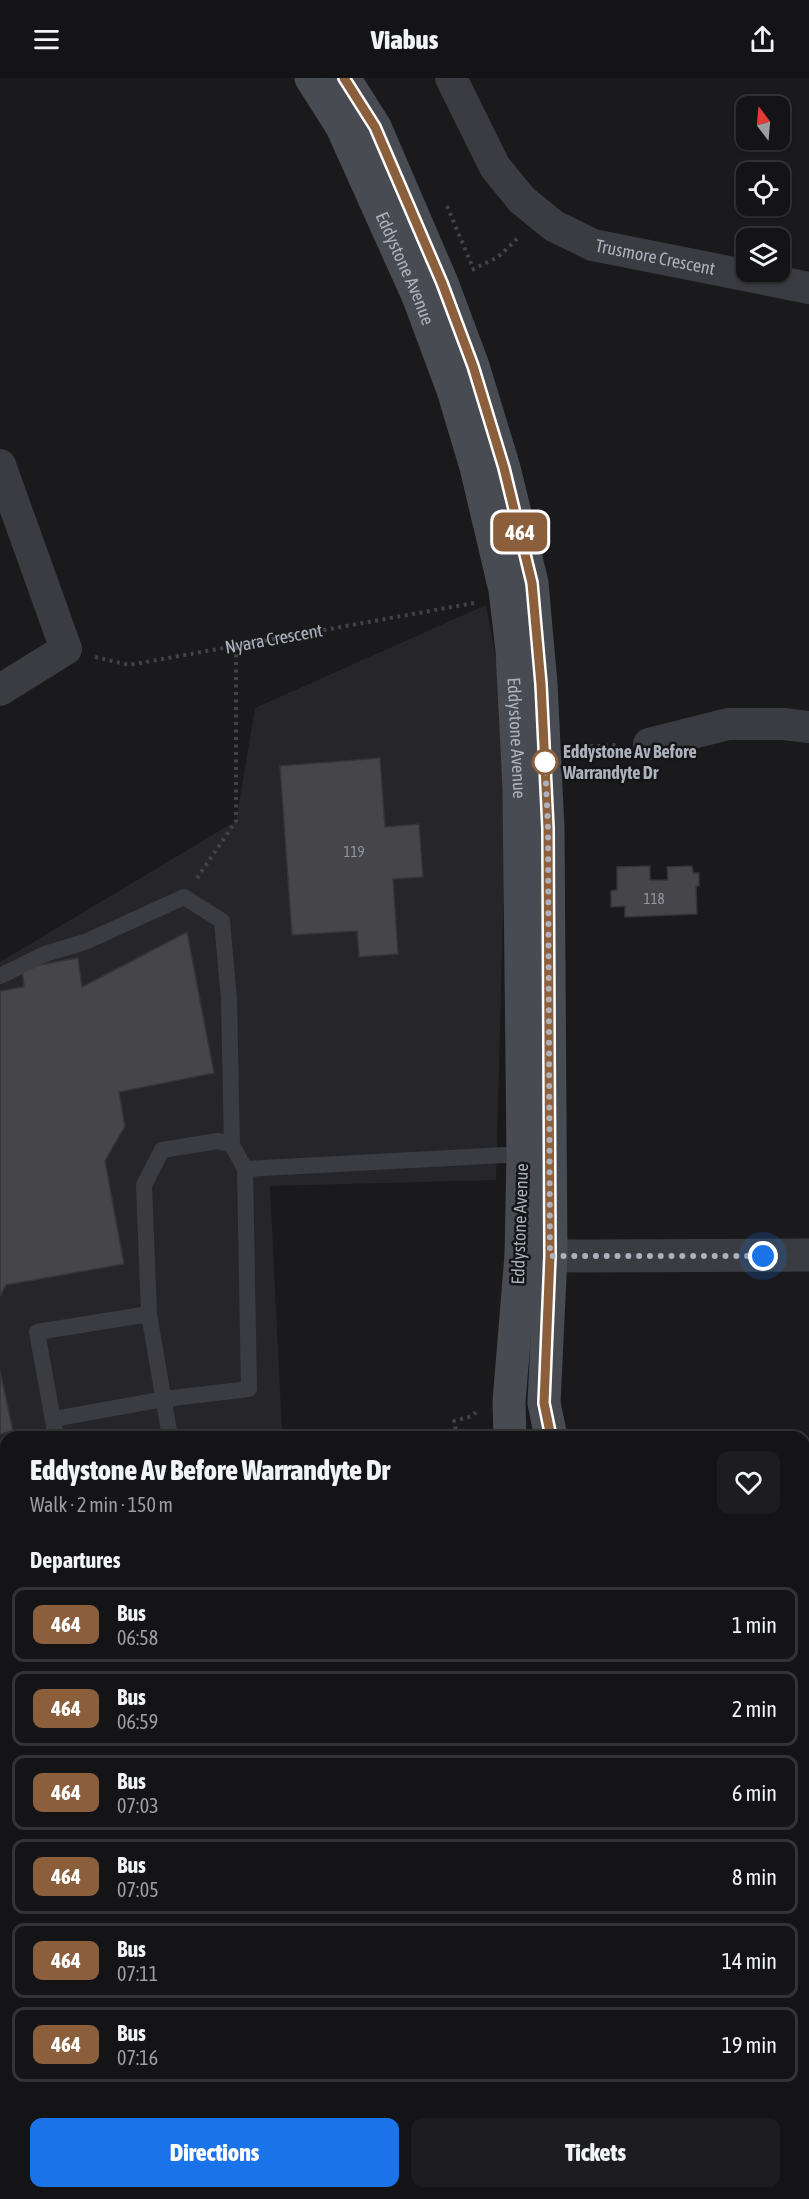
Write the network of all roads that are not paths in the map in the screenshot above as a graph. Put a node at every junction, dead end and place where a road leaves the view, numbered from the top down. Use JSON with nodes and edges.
{"nodes":[{"id":1,"x":311,"y":78,"type":"edge"},
{"id":2,"x":344,"y":78,"type":"edge"},
{"id":3,"x":451,"y":78,"type":"edge"},
{"id":4,"x":809,"y":288,"type":"edge"},
{"id":5,"x":0,"y":465,"type":"edge"},
{"id":6,"x":0,"y":690,"type":"edge"},
{"id":7,"x":809,"y":727,"type":"edge"},
{"id":8,"x":649,"y":744,"type":"road end"},
{"id":9,"x":0,"y":976,"type":"edge"},
{"id":10,"x":232,"y":1145,"type":"junction"},
{"id":11,"x":523,"y":1154,"type":"junction"},
{"id":12,"x":245,"y":1169,"type":"junction"},
{"id":13,"x":536,"y":1255,"type":"junction"},
{"id":14,"x":809,"y":1256,"type":"edge"},
{"id":15,"x":149,"y":1314,"type":"junction"},
{"id":16,"x":164,"y":1399,"type":"junction"},
{"id":17,"x":54,"y":1419,"type":"junction"},
{"id":18,"x":55,"y":1431,"type":"edge"},
{"id":19,"x":169,"y":1431,"type":"edge"},
{"id":20,"x":510,"y":1431,"type":"edge"},
{"id":21,"x":550,"y":1431,"type":"edge"}],
"edges":[{"from":1,"to":11,"type":"main road","name":"Eddystone Avenue"},
{"from":2,"to":13,"type":"main road","name":"Eddystone Avenue"},
{"from":3,"to":4,"type":"street","name":"Trusmore Crescent"},
{"from":5,"to":6,"type":"street"},
{"from":7,"to":8,"type":"street"},
{"from":9,"to":10,"type":"lane"},
{"from":10,"to":12,"type":"lane"},
{"from":10,"to":15,"type":"lane"},
{"from":11,"to":12,"type":"lane"},
{"from":11,"to":13,"type":"main road","name":"Eddystone Avenue"},
{"from":12,"to":16,"type":"lane"},
{"from":13,"to":14,"type":"street"},
{"from":13,"to":20,"type":"main road","name":"Eddystone Avenue"},
{"from":13,"to":21,"type":"main road","name":"Eddystone Avenue"},
{"from":15,"to":16,"type":"lane"},
{"from":15,"to":17,"type":"lane"},
{"from":16,"to":17,"type":"lane"},
{"from":16,"to":19,"type":"lane"},
{"from":17,"to":18,"type":"lane"}]}
